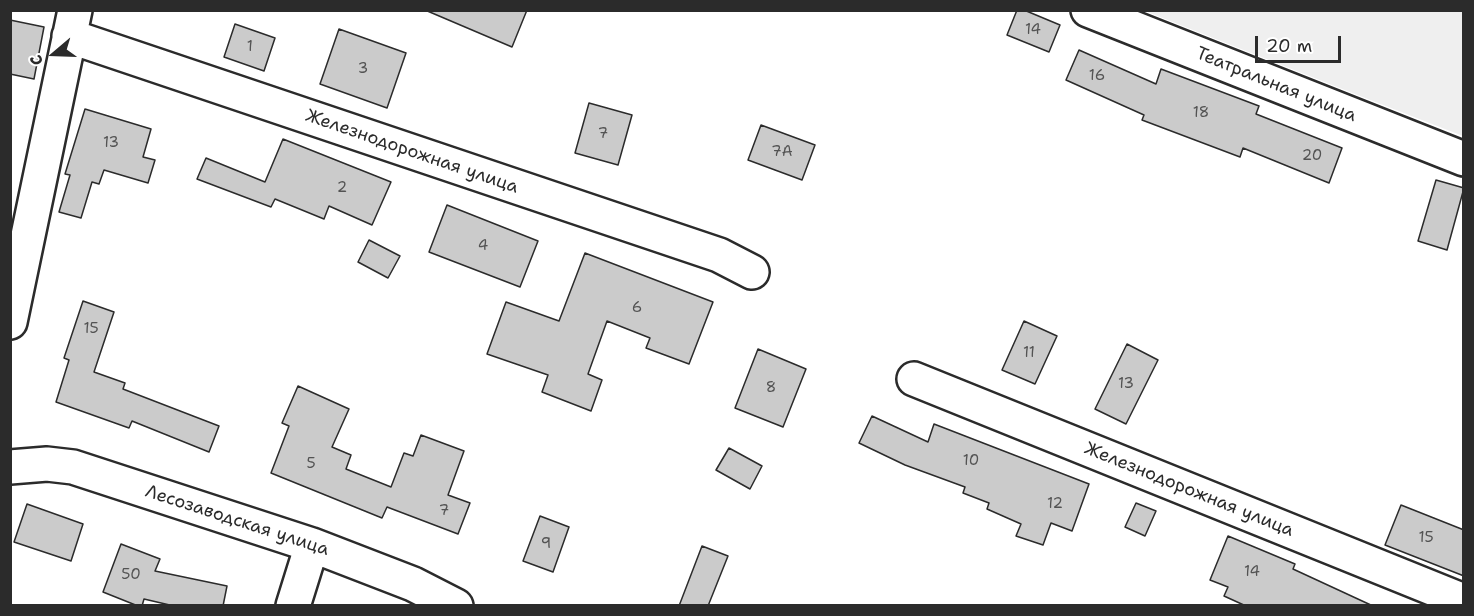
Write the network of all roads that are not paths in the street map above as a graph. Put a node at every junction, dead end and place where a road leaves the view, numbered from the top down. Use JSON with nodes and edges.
{"nodes":[{"id":1,"x":1088,"y":10,"type":"edge"},
{"id":2,"x":72,"y":23,"type":"edge"},
{"id":3,"x":1464,"y":159,"type":"edge"},
{"id":4,"x":752,"y":272,"type":"dead end"},
{"id":5,"x":10,"y":322,"type":"edge"},
{"id":6,"x":914,"y":379,"type":"dead end"},
{"id":7,"x":10,"y":467,"type":"edge"},
{"id":8,"x":312,"y":545,"type":"junction"},
{"id":9,"x":1464,"y":601,"type":"edge"},
{"id":10,"x":293,"y":606,"type":"edge"},
{"id":11,"x":456,"y":606,"type":"edge"}],
"edges":[{"from":1,"to":3,"type":"street","name":"Театральная улица"},
{"from":2,"to":4,"type":"street","name":"Железнодорожная улица"},
{"from":2,"to":5,"type":"street"},
{"from":6,"to":9,"type":"street","name":"Железнодорожная улица"},
{"from":7,"to":8,"type":"street","name":"Лесозаводская улица"},
{"from":8,"to":10,"type":"street"},
{"from":8,"to":11,"type":"street","name":"Лесозаводская улица"}]}
